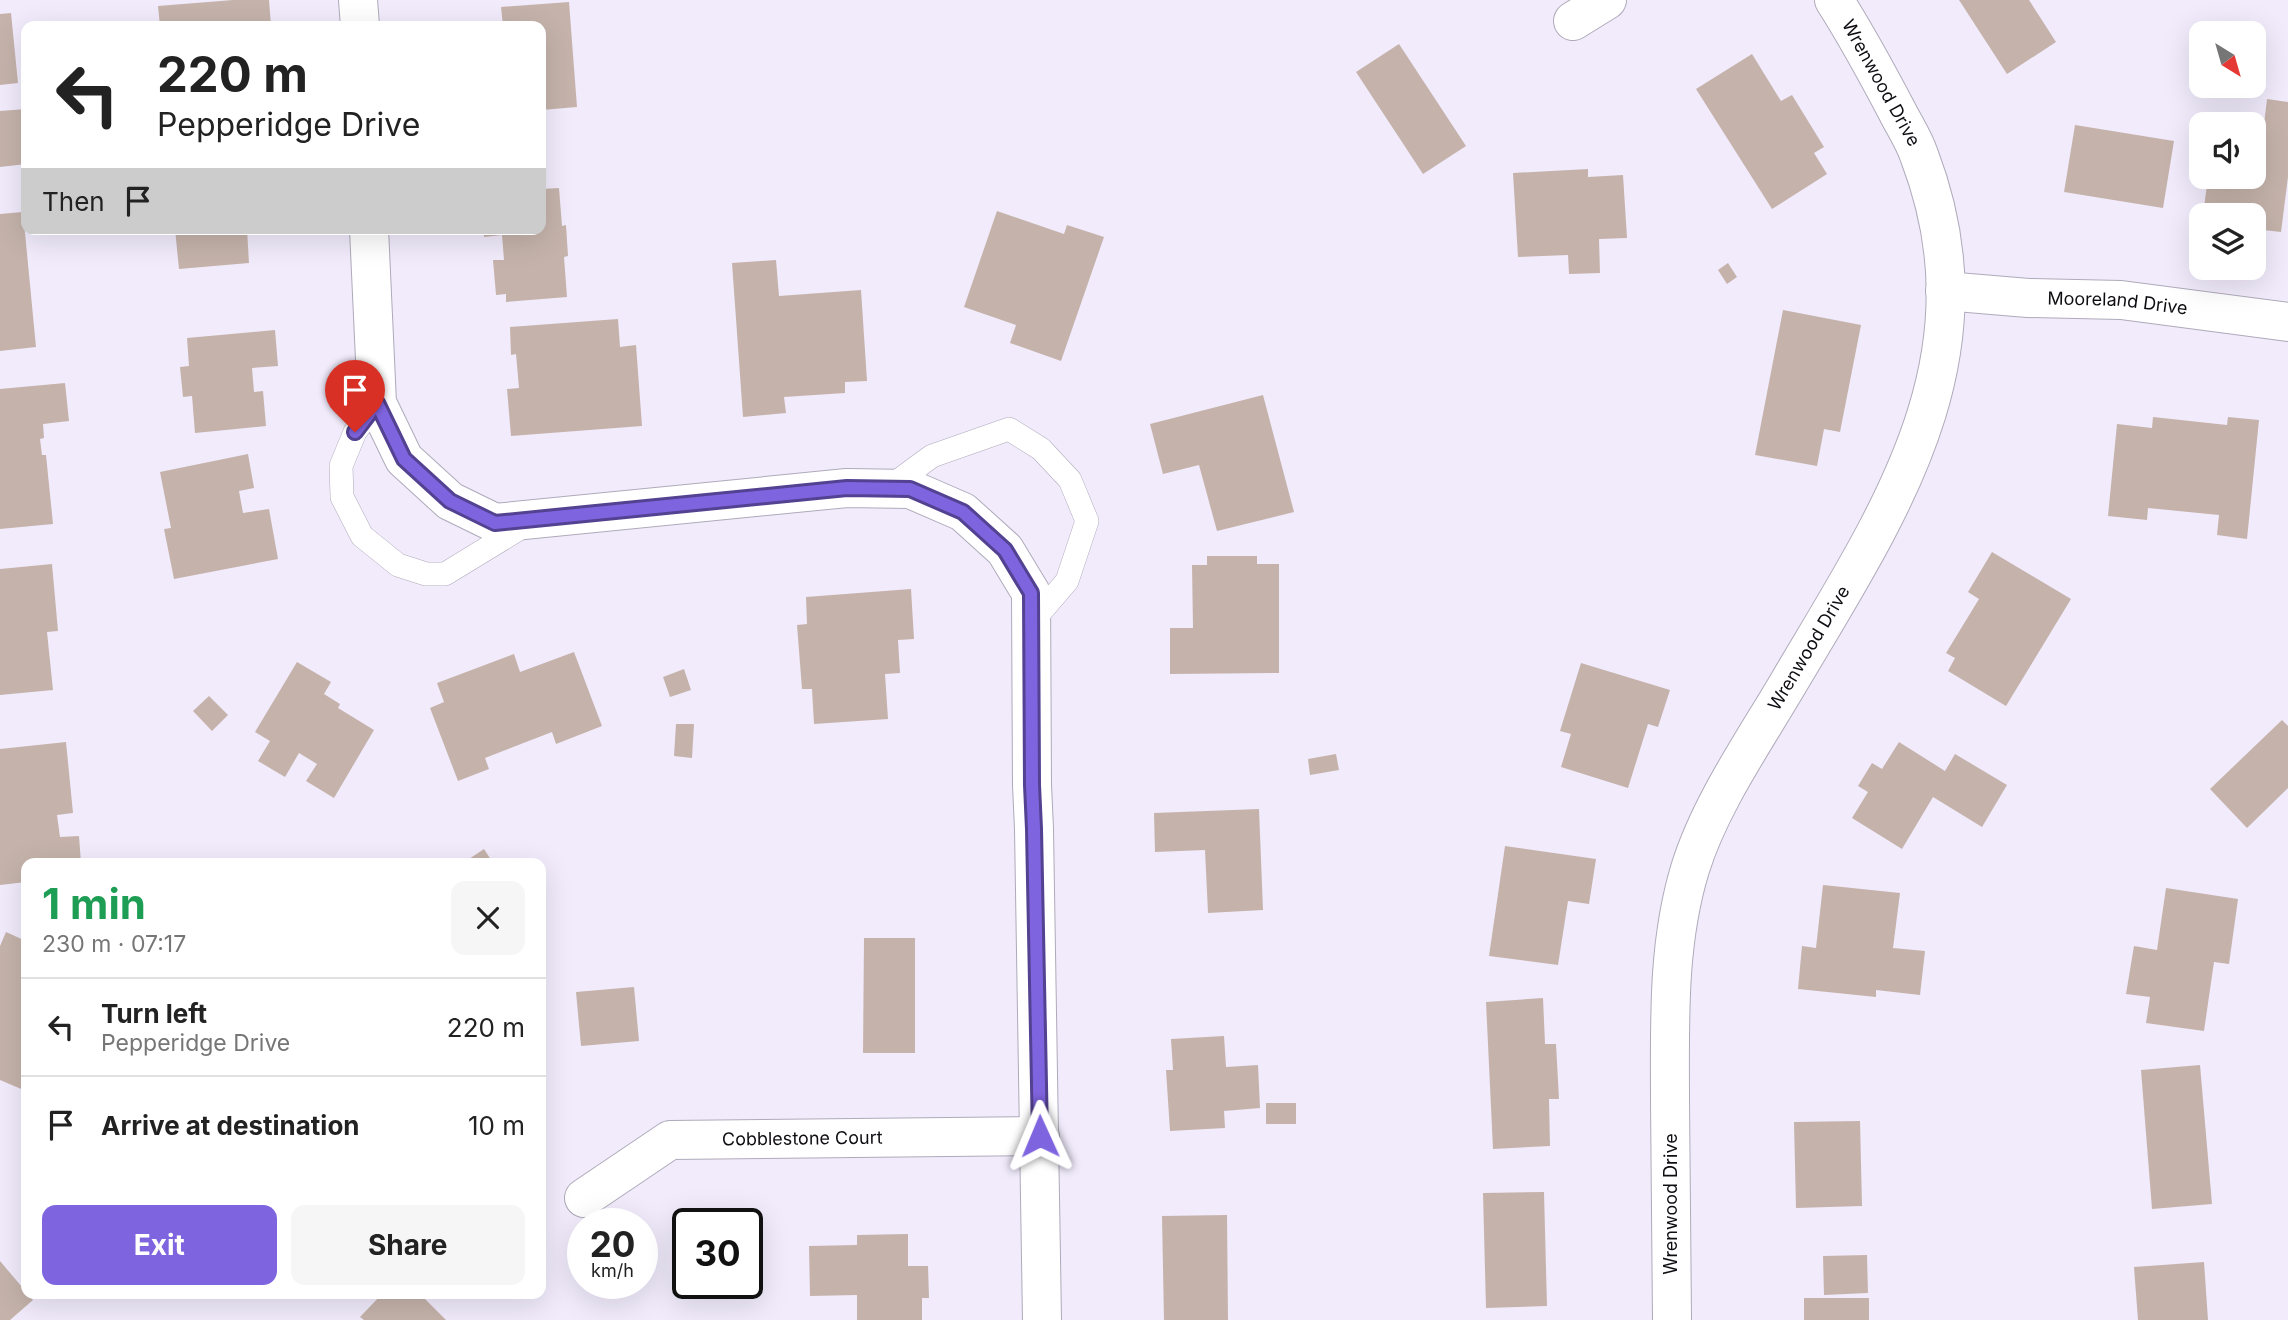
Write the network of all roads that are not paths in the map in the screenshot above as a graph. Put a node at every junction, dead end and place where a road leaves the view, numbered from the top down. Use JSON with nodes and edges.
{"nodes":[{"id":1,"x":358,"y":0,"type":"edge"},
{"id":2,"x":1607,"y":0,"type":"edge"},
{"id":3,"x":1834,"y":0,"type":"edge"},
{"id":4,"x":360,"y":21,"type":"edge"},
{"id":5,"x":1573,"y":21,"type":"dead end"},
{"id":6,"x":369,"y":235,"type":"edge"},
{"id":7,"x":1945,"y":291,"type":"junction"},
{"id":8,"x":2288,"y":322,"type":"edge"},
{"id":9,"x":377,"y":403,"type":"junction"},
{"id":10,"x":887,"y":489,"type":"junction"},
{"id":11,"x":534,"y":520,"type":"junction"},
{"id":12,"x":1031,"y":624,"type":"junction"},
{"id":13,"x":1040,"y":1136,"type":"junction"},
{"id":14,"x":584,"y":1198,"type":"dead end"},
{"id":15,"x":1042,"y":1320,"type":"edge"},
{"id":16,"x":1672,"y":1320,"type":"edge"}],
"edges":[{"from":1,"to":4,"type":"street"},
{"from":2,"to":5,"type":"street"},
{"from":3,"to":7,"type":"street","name":"Wrenwood Drive"},
{"from":6,"to":9,"type":"street"},
{"from":7,"to":8,"type":"street","name":"Mooreland Drive"},
{"from":7,"to":16,"type":"street","name":"Wrenwood Drive"},
{"from":9,"to":11,"type":"street"},
{"from":9,"to":11,"type":"lane"},
{"from":10,"to":11,"type":"street"},
{"from":10,"to":12,"type":"street"},
{"from":10,"to":12,"type":"lane"},
{"from":12,"to":13,"type":"street"},
{"from":13,"to":14,"type":"street","name":"Cobblestone Court"},
{"from":13,"to":15,"type":"street"}]}
